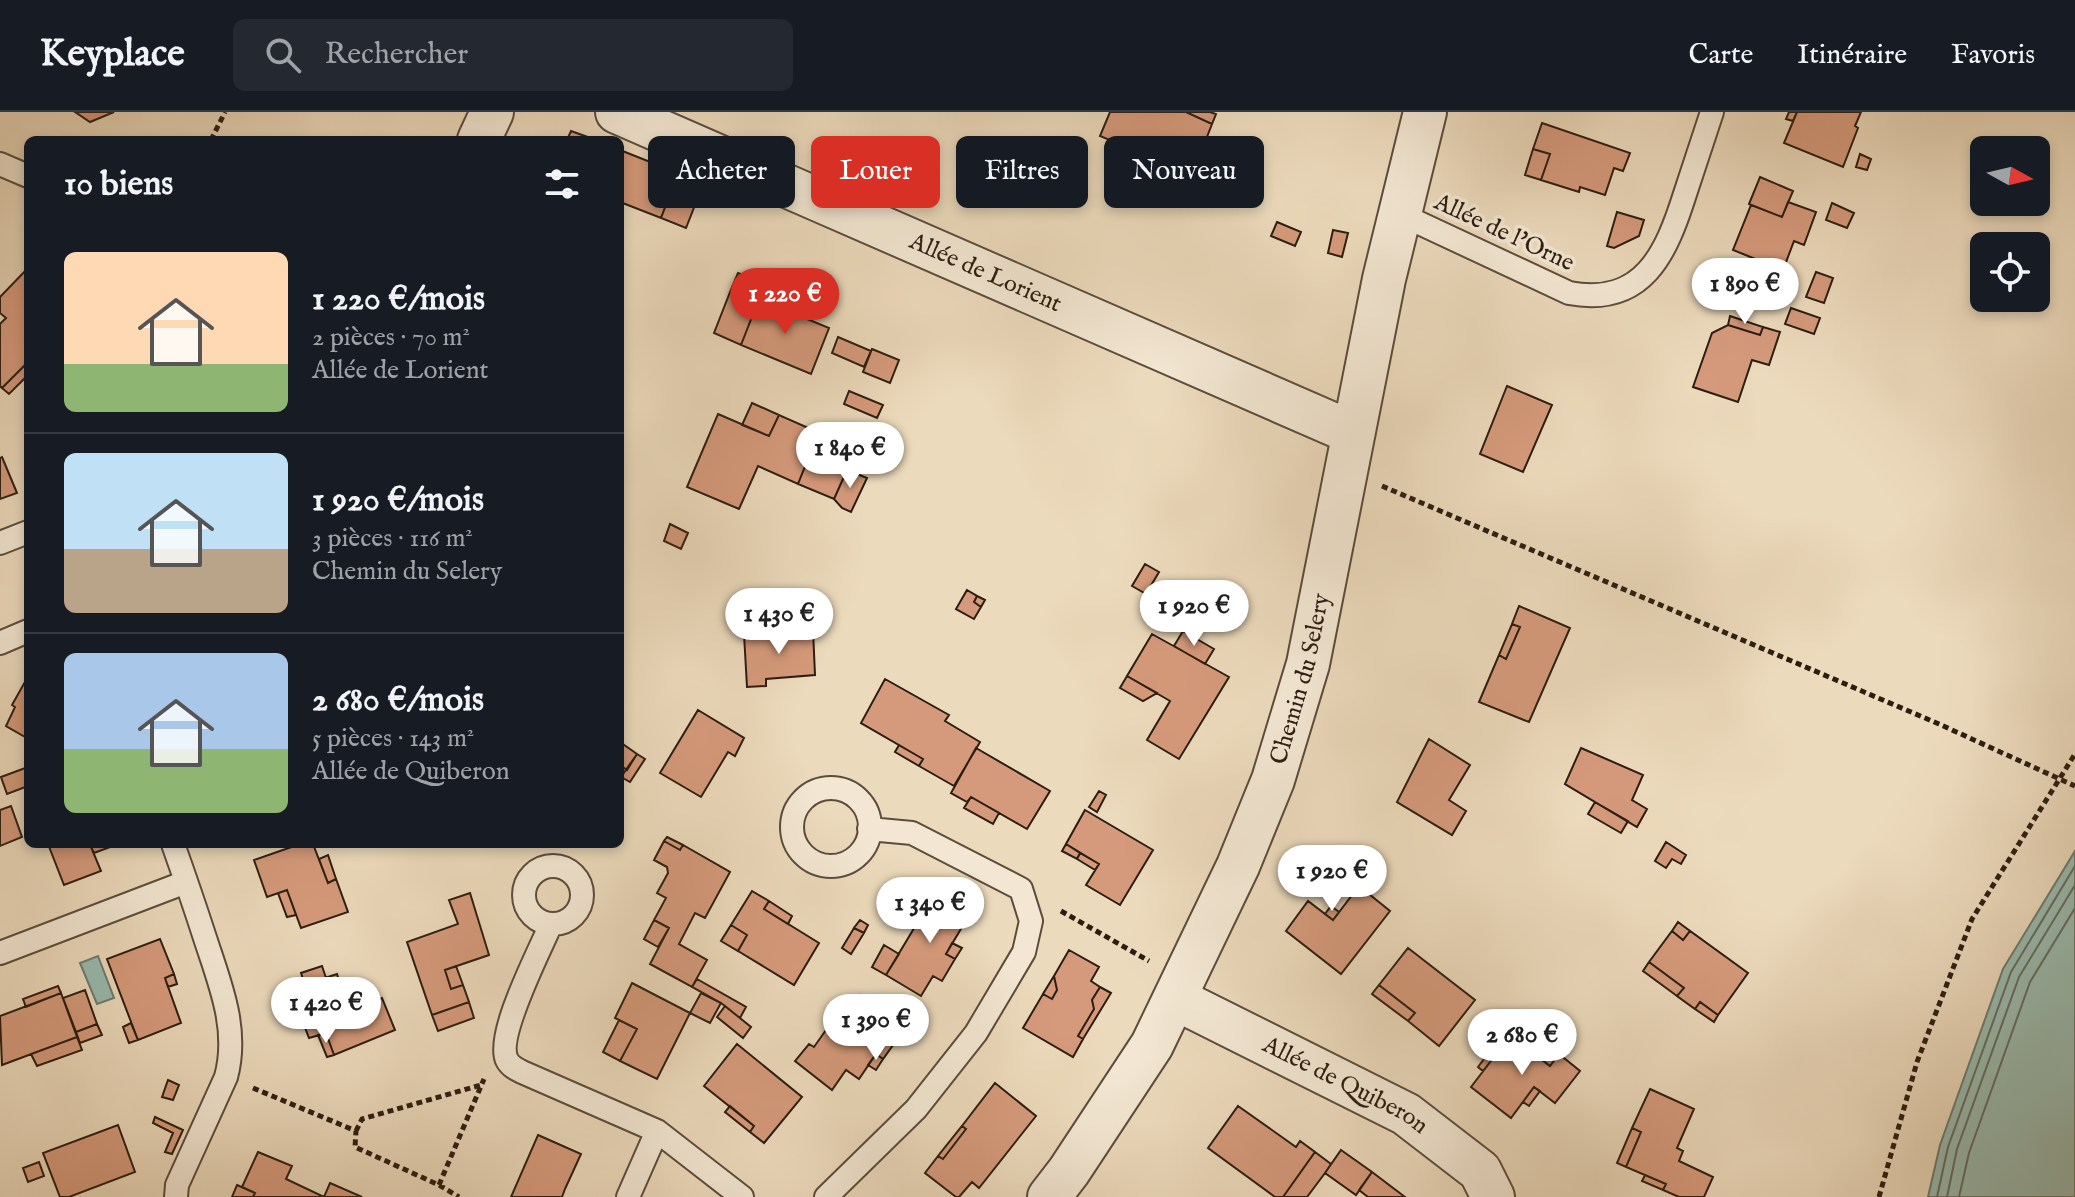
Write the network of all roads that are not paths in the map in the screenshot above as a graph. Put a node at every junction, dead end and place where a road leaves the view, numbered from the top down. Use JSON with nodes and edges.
{"nodes":[{"id":1,"x":492,"y":112,"type":"edge"},
{"id":2,"x":617,"y":112,"type":"edge"},
{"id":3,"x":1425,"y":112,"type":"edge"},
{"id":4,"x":1712,"y":112,"type":"edge"},
{"id":5,"x":481,"y":136,"type":"edge"},
{"id":6,"x":0,"y":164,"type":"edge"},
{"id":7,"x":24,"y":174,"type":"edge"},
{"id":8,"x":1400,"y":214,"type":"junction"},
{"id":9,"x":1349,"y":452,"type":"junction"},
{"id":10,"x":24,"y":534,"type":"edge"},
{"id":11,"x":0,"y":543,"type":"edge"},
{"id":12,"x":24,"y":633,"type":"edge"},
{"id":13,"x":0,"y":643,"type":"edge"},
{"id":14,"x":869,"y":829,"type":"dead end"},
{"id":15,"x":174,"y":848,"type":"edge"},
{"id":16,"x":186,"y":882,"type":"junction"},
{"id":17,"x":551,"y":924,"type":"dead end"},
{"id":18,"x":0,"y":953,"type":"edge"},
{"id":19,"x":1180,"y":990,"type":"junction"},
{"id":20,"x":657,"y":1131,"type":"junction"},
{"id":21,"x":176,"y":1197,"type":"edge"},
{"id":22,"x":628,"y":1197,"type":"edge"},
{"id":23,"x":742,"y":1197,"type":"edge"},
{"id":24,"x":826,"y":1197,"type":"edge"},
{"id":25,"x":1049,"y":1197,"type":"edge"},
{"id":26,"x":1493,"y":1197,"type":"edge"}],
"edges":[{"from":1,"to":5,"type":"street"},
{"from":2,"to":9,"type":"street","name":"Allée de Lorient"},
{"from":3,"to":8,"type":"street","name":"Chemin du Selery"},
{"from":4,"to":8,"type":"lane","name":"Allée de l'Orne"},
{"from":6,"to":7,"type":"lane"},
{"from":8,"to":9,"type":"street","name":"Chemin du Selery"},
{"from":9,"to":19,"type":"street","name":"Chemin du Selery"},
{"from":10,"to":11,"type":"lane"},
{"from":12,"to":13,"type":"lane"},
{"from":14,"to":24,"type":"lane"},
{"from":15,"to":16,"type":"lane"},
{"from":16,"to":18,"type":"lane"},
{"from":16,"to":21,"type":"lane"},
{"from":17,"to":20,"type":"lane"},
{"from":19,"to":25,"type":"street","name":"Chemin du Selery"},
{"from":19,"to":26,"type":"street","name":"Allée de Quiberon"},
{"from":20,"to":22,"type":"lane"},
{"from":20,"to":23,"type":"lane"}]}
